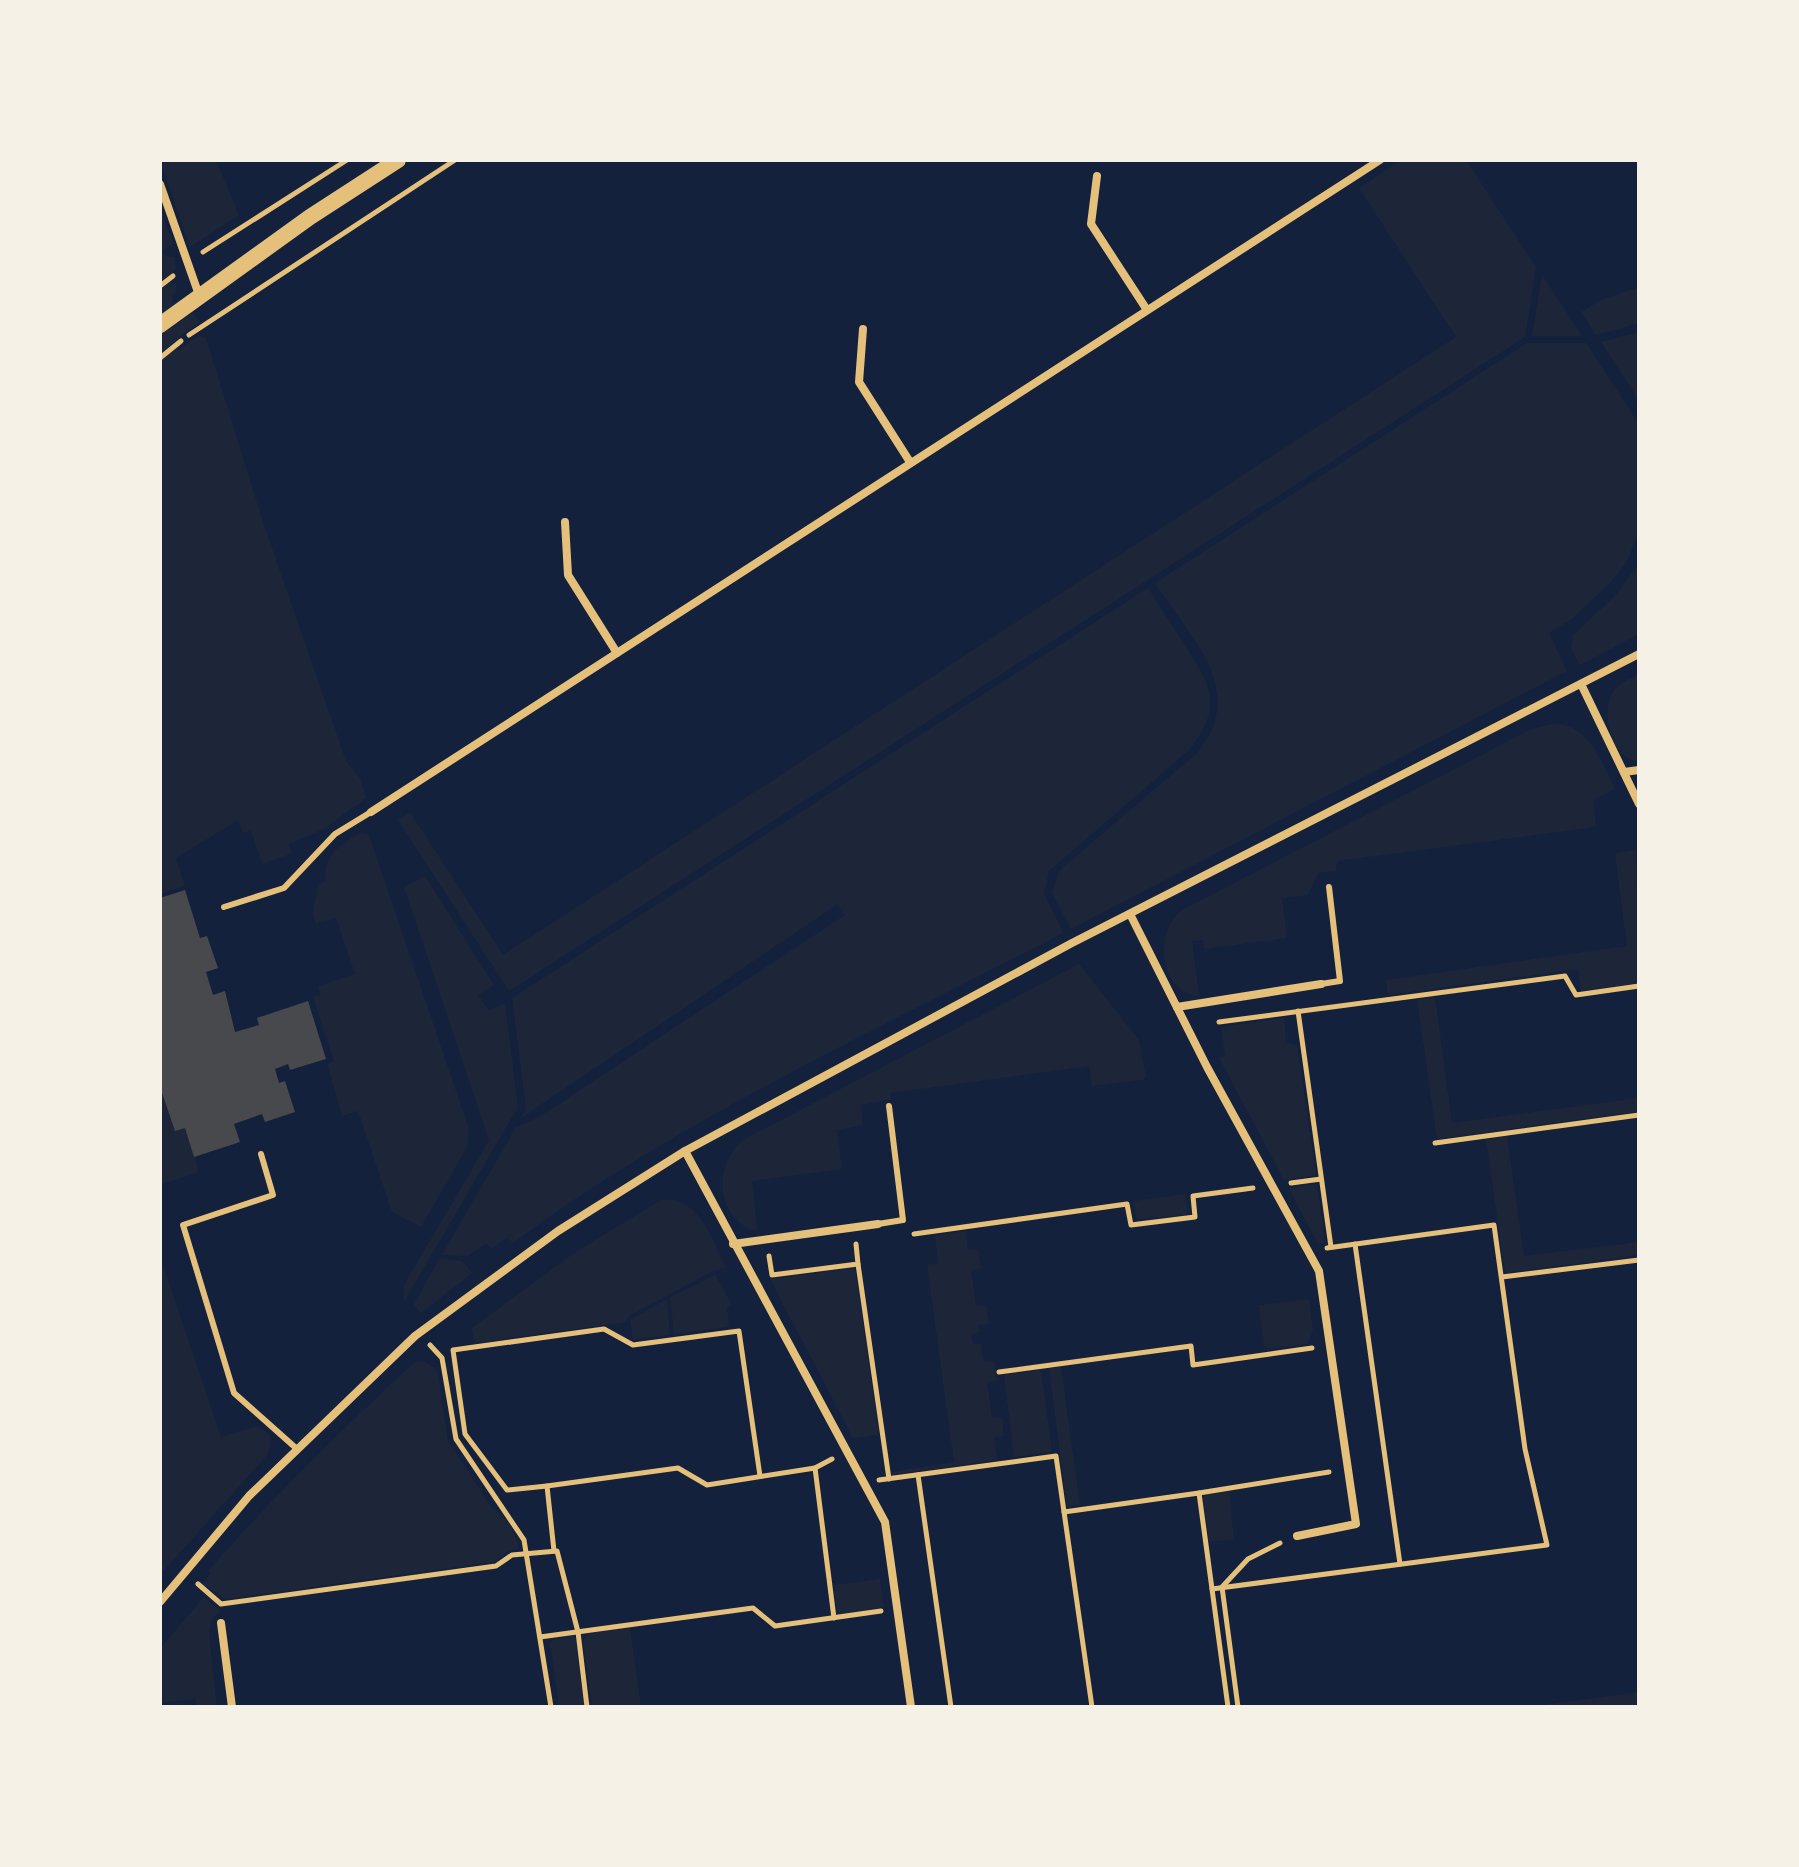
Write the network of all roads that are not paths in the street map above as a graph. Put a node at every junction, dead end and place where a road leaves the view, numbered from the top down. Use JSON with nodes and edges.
{"nodes":[{"id":1,"x":398,"y":160,"type":"edge"},
{"id":2,"x":1380,"y":160,"type":"edge"},
{"id":3,"x":1097,"y":176,"type":"dead end"},
{"id":4,"x":160,"y":184,"type":"edge"},
{"id":5,"x":199,"y":295,"type":"junction"},
{"id":6,"x":1147,"y":310,"type":"junction"},
{"id":7,"x":160,"y":325,"type":"edge"},
{"id":8,"x":863,"y":329,"type":"dead end"},
{"id":9,"x":910,"y":462,"type":"junction"},
{"id":10,"x":565,"y":522,"type":"dead end"},
{"id":11,"x":617,"y":653,"type":"junction"},
{"id":12,"x":1639,"y":654,"type":"edge"},
{"id":13,"x":1581,"y":684,"type":"junction"},
{"id":14,"x":1639,"y":770,"type":"edge"},
{"id":15,"x":1624,"y":772,"type":"junction"},
{"id":16,"x":1639,"y":804,"type":"edge"},
{"id":17,"x":371,"y":812,"type":"joint"},
{"id":18,"x":1329,"y":887,"type":"dead end"},
{"id":19,"x":224,"y":907,"type":"dead end"},
{"id":20,"x":1130,"y":914,"type":"junction"},
{"id":21,"x":1321,"y":984,"type":"joint"},
{"id":22,"x":1177,"y":1007,"type":"junction"},
{"id":23,"x":889,"y":1106,"type":"dead end"},
{"id":24,"x":685,"y":1151,"type":"junction"},
{"id":25,"x":261,"y":1154,"type":"dead end"},
{"id":26,"x":878,"y":1224,"type":"joint"},
{"id":27,"x":733,"y":1244,"type":"junction"},
{"id":28,"x":297,"y":1449,"type":"junction"},
{"id":29,"x":1297,"y":1536,"type":"road end"},
{"id":30,"x":160,"y":1602,"type":"edge"},
{"id":31,"x":221,"y":1623,"type":"dead end"},
{"id":32,"x":232,"y":1707,"type":"edge"},
{"id":33,"x":911,"y":1707,"type":"edge"}],
"edges":[{"from":1,"to":5,"type":"main road"},
{"from":2,"to":6,"type":"street"},
{"from":3,"to":6,"type":"street"},
{"from":4,"to":5,"type":"street"},
{"from":5,"to":7,"type":"main road"},
{"from":6,"to":9,"type":"street"},
{"from":8,"to":9,"type":"street"},
{"from":9,"to":11,"type":"street"},
{"from":10,"to":11,"type":"street"},
{"from":11,"to":17,"type":"street"},
{"from":12,"to":13,"type":"street"},
{"from":13,"to":15,"type":"street"},
{"from":13,"to":20,"type":"street"},
{"from":14,"to":15,"type":"street"},
{"from":15,"to":16,"type":"street"},
{"from":17,"to":19,"type":"lane"},
{"from":18,"to":21,"type":"lane"},
{"from":20,"to":22,"type":"street"},
{"from":20,"to":24,"type":"street"},
{"from":21,"to":22,"type":"street"},
{"from":22,"to":29,"type":"street"},
{"from":23,"to":26,"type":"lane"},
{"from":24,"to":27,"type":"street"},
{"from":24,"to":28,"type":"street"},
{"from":25,"to":28,"type":"lane"},
{"from":26,"to":27,"type":"street"},
{"from":27,"to":33,"type":"street"},
{"from":28,"to":30,"type":"street"},
{"from":31,"to":32,"type":"street"}]}
